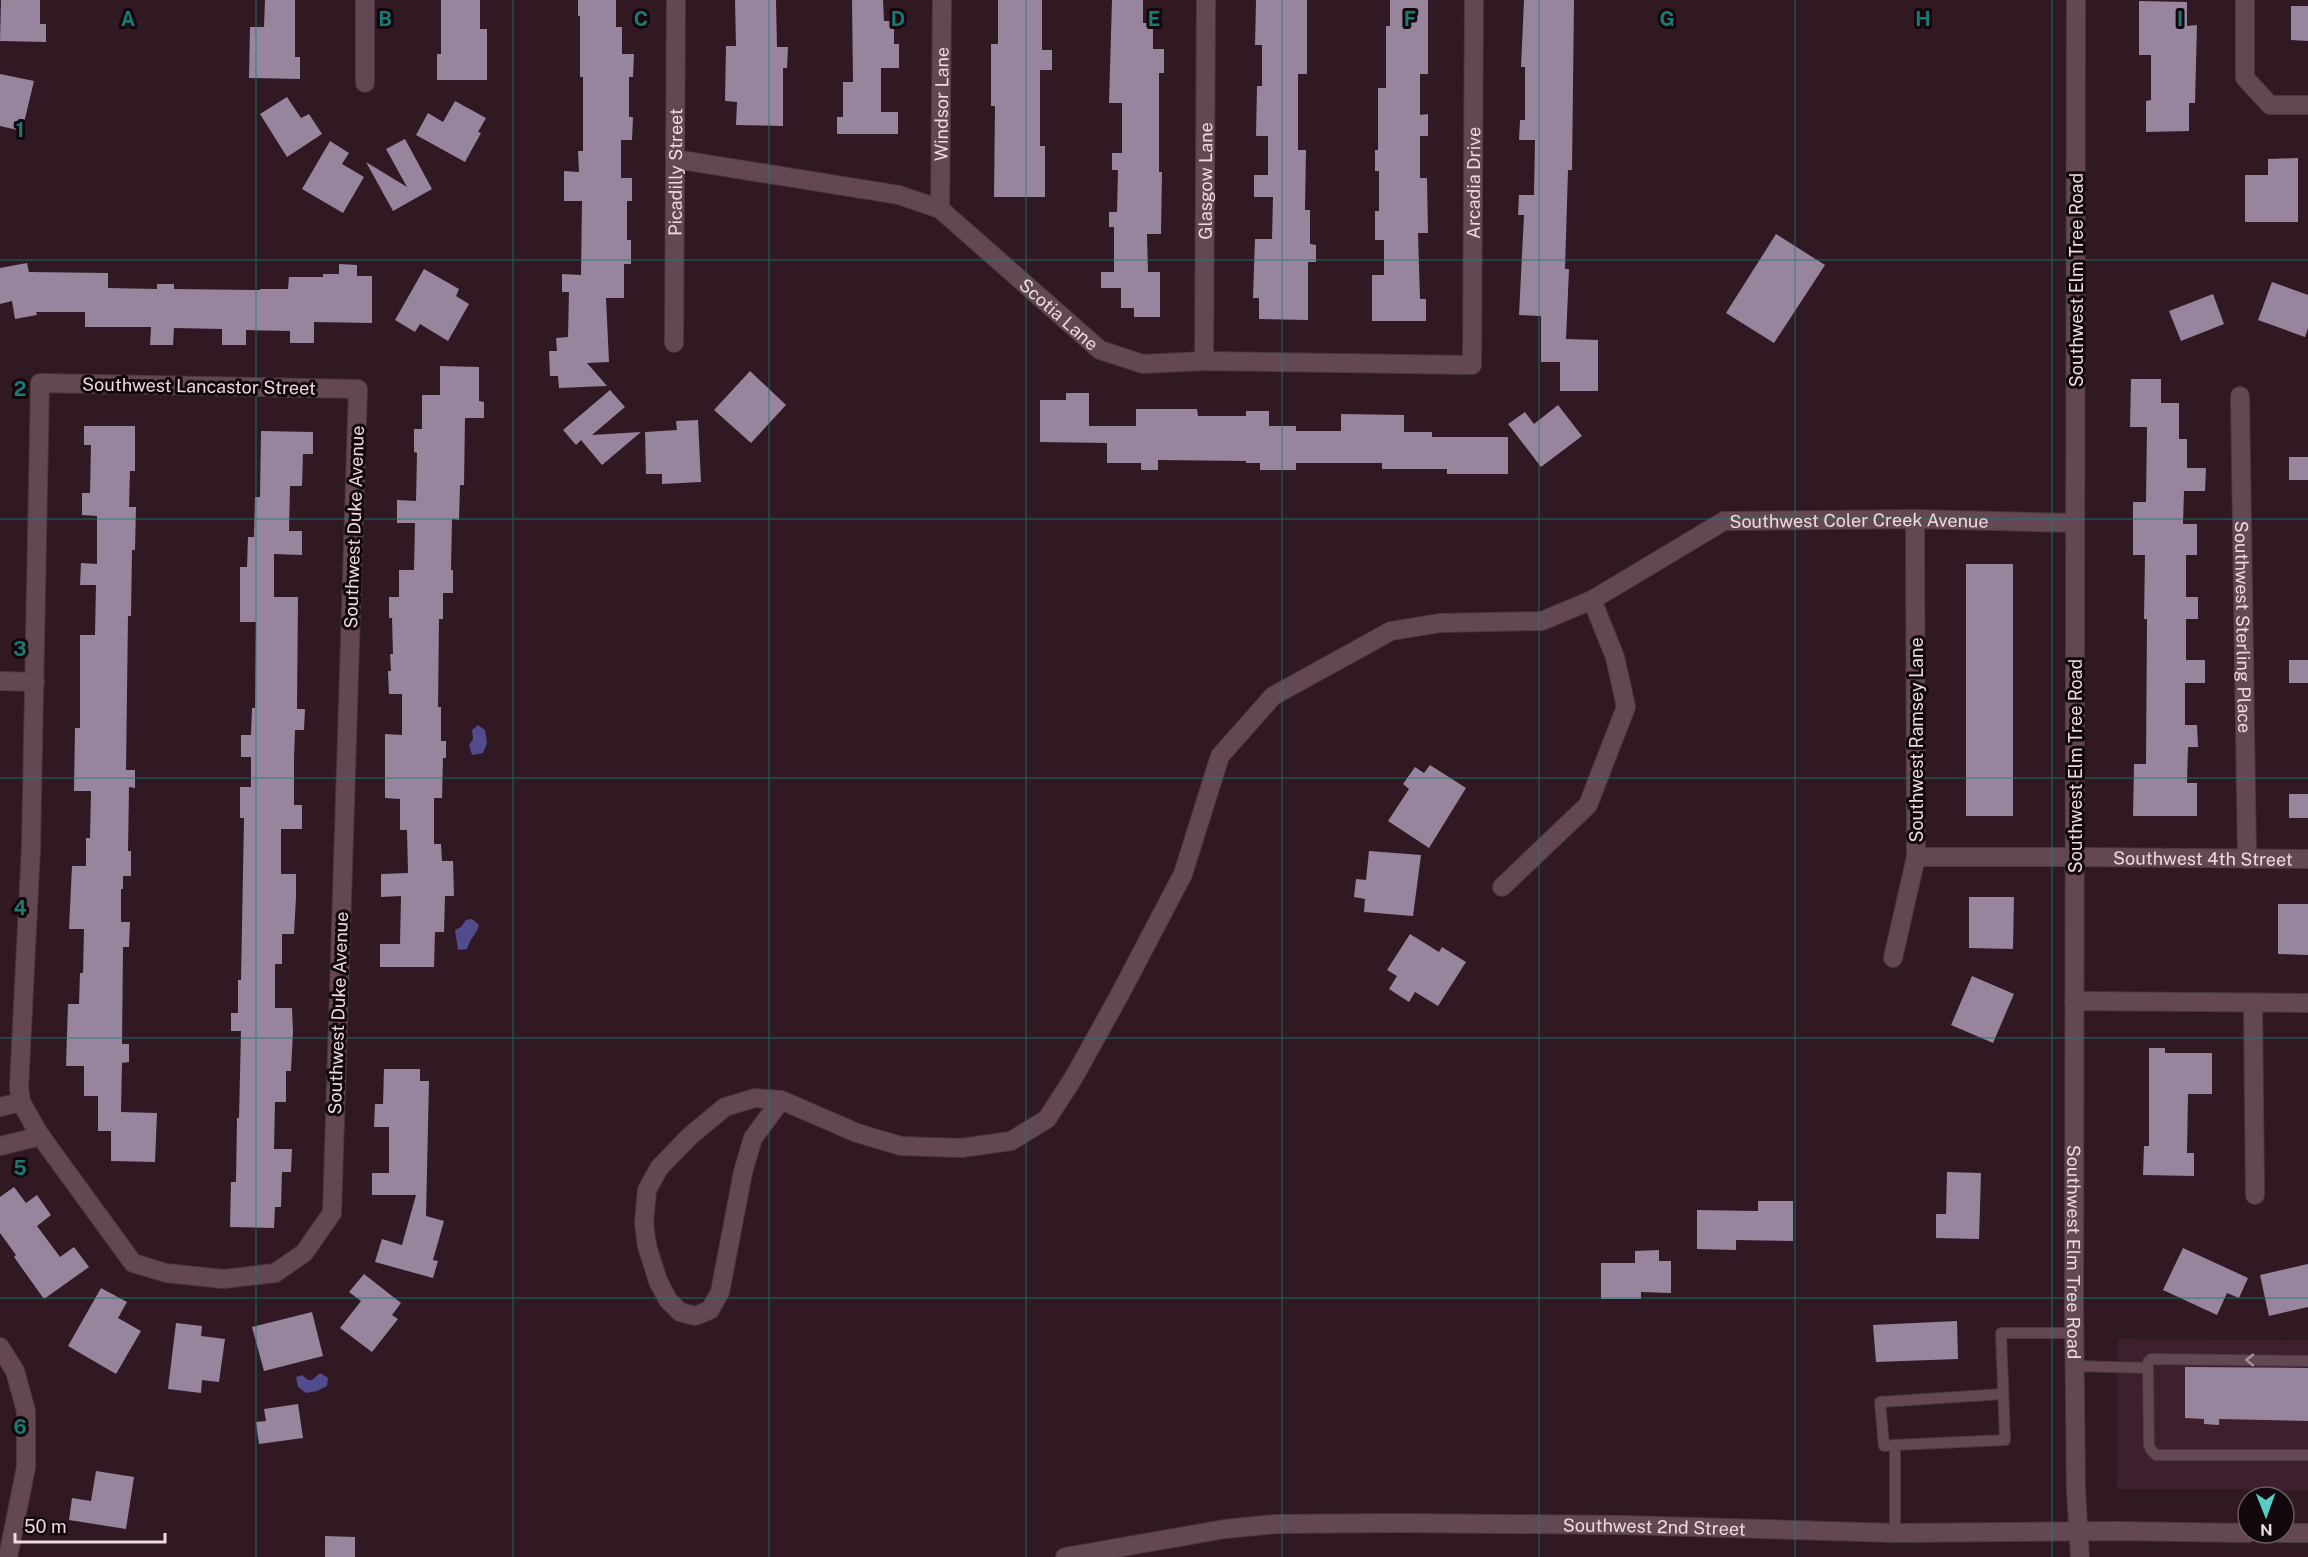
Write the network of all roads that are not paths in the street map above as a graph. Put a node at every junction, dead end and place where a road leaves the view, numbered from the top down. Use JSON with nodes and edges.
{"nodes":[{"id":1,"x":365,"y":0,"type":"edge"},
{"id":2,"x":676,"y":0,"type":"edge"},
{"id":3,"x":942,"y":0,"type":"edge"},
{"id":4,"x":1206,"y":0,"type":"edge"},
{"id":5,"x":1474,"y":0,"type":"edge"},
{"id":6,"x":2076,"y":0,"type":"edge"},
{"id":7,"x":2245,"y":0,"type":"edge"},
{"id":8,"x":365,"y":83,"type":"dead end"},
{"id":9,"x":2308,"y":105,"type":"edge"},
{"id":10,"x":675,"y":159,"type":"junction"},
{"id":11,"x":940,"y":209,"type":"junction"},
{"id":12,"x":674,"y":343,"type":"dead end"},
{"id":13,"x":1204,"y":361,"type":"junction"},
{"id":14,"x":1472,"y":365,"type":"joint"},
{"id":15,"x":358,"y":389,"type":"joint"},
{"id":16,"x":2240,"y":396,"type":"dead end"},
{"id":17,"x":1915,"y":519,"type":"junction"},
{"id":18,"x":2075,"y":523,"type":"junction"},
{"id":19,"x":1592,"y":600,"type":"junction"},
{"id":20,"x":0,"y":681,"type":"edge"},
{"id":21,"x":35,"y":682,"type":"junction"},
{"id":22,"x":1916,"y":857,"type":"junction"},
{"id":23,"x":2074,"y":857,"type":"junction"},
{"id":24,"x":2247,"y":859,"type":"junction"},
{"id":25,"x":2308,"y":859,"type":"edge"},
{"id":26,"x":1502,"y":887,"type":"dead end"},
{"id":27,"x":1893,"y":958,"type":"dead end"},
{"id":28,"x":2074,"y":1001,"type":"junction"},
{"id":29,"x":2253,"y":1003,"type":"junction"},
{"id":30,"x":2308,"y":1003,"type":"edge"},
{"id":31,"x":781,"y":1100,"type":"junction"},
{"id":32,"x":21,"y":1102,"type":"junction"},
{"id":33,"x":0,"y":1107,"type":"edge"},
{"id":34,"x":41,"y":1136,"type":"junction"},
{"id":35,"x":0,"y":1146,"type":"edge"},
{"id":36,"x":2256,"y":1195,"type":"dead end"},
{"id":37,"x":2076,"y":1333,"type":"junction"},
{"id":38,"x":0,"y":1347,"type":"edge"},
{"id":39,"x":2308,"y":1360,"type":"edge"},
{"id":40,"x":2076,"y":1366,"type":"junction"},
{"id":41,"x":2148,"y":1368,"type":"junction"},
{"id":42,"x":2003,"y":1394,"type":"junction"},
{"id":43,"x":1895,"y":1445,"type":"junction"},
{"id":44,"x":2308,"y":1455,"type":"edge"},
{"id":45,"x":2079,"y":1532,"type":"junction"},
{"id":46,"x":1895,"y":1533,"type":"junction"},
{"id":47,"x":2236,"y":1533,"type":"edge"},
{"id":48,"x":8,"y":1557,"type":"edge"},
{"id":49,"x":1065,"y":1557,"type":"edge"},
{"id":50,"x":2080,"y":1557,"type":"edge"}],
"edges":[{"from":1,"to":8,"type":"street"},
{"from":2,"to":10,"type":"street","name":"Picadilly Street"},
{"from":3,"to":11,"type":"street","name":"Windsor Lane"},
{"from":4,"to":13,"type":"street","name":"Glasgow Lane"},
{"from":5,"to":14,"type":"street","name":"Arcadia Drive"},
{"from":6,"to":18,"type":"street","name":"Southwest Elm Tree Road"},
{"from":7,"to":9,"type":"street"},
{"from":10,"to":11,"type":"street","name":"Scotia Lane"},
{"from":10,"to":12,"type":"street","name":"Picadilly Street"},
{"from":11,"to":13,"type":"street","name":"Scotia Lane"},
{"from":13,"to":14,"type":"street","name":"Scotia Lane"},
{"from":15,"to":21,"type":"street","name":"Southwest Lancastor Street"},
{"from":15,"to":34,"type":"street","name":"Southwest Duke Avenue"},
{"from":16,"to":24,"type":"street","name":"Southwest Sterling Place"},
{"from":17,"to":18,"type":"street","name":"Southwest Coler Creek Avenue"},
{"from":17,"to":19,"type":"street","name":"Southwest Coler Creek Avenue"},
{"from":17,"to":22,"type":"street","name":"Southwest Ramsey Lane"},
{"from":18,"to":23,"type":"street","name":"Southwest Elm Tree Road"},
{"from":19,"to":26,"type":"street"},
{"from":19,"to":31,"type":"street","name":"Southwest Coler Creek Avenue"},
{"from":20,"to":21,"type":"street"},
{"from":21,"to":32,"type":"street"},
{"from":22,"to":23,"type":"street","name":"Southwest 4th Street"},
{"from":22,"to":27,"type":"street","name":"Southwest Ramsey Lane"},
{"from":23,"to":24,"type":"street","name":"Southwest 4th Street"},
{"from":23,"to":28,"type":"street","name":"Southwest Elm Tree Road"},
{"from":24,"to":25,"type":"street","name":"Southwest 4th Street"},
{"from":28,"to":29,"type":"street"},
{"from":28,"to":37,"type":"street","name":"Southwest Elm Tree Road"},
{"from":29,"to":30,"type":"street"},
{"from":29,"to":36,"type":"street"},
{"from":31,"to":31,"type":"street"},
{"from":32,"to":33,"type":"street"},
{"from":32,"to":34,"type":"street","name":"Southwest Duke Avenue"},
{"from":34,"to":35,"type":"street"},
{"from":37,"to":40,"type":"street","name":"Southwest Elm Tree Road"},
{"from":37,"to":42,"type":"lane"},
{"from":38,"to":48,"type":"street"},
{"from":39,"to":41,"type":"lane","one_way":true},
{"from":40,"to":41,"type":"lane"},
{"from":40,"to":45,"type":"street","name":"Southwest Elm Tree Road"},
{"from":41,"to":44,"type":"lane"},
{"from":42,"to":43,"type":"lane"},
{"from":42,"to":43,"type":"lane"},
{"from":43,"to":46,"type":"lane"},
{"from":45,"to":46,"type":"street","name":"Southwest 2nd Street"},
{"from":45,"to":47,"type":"street","name":"Southwest 2nd Street"},
{"from":45,"to":50,"type":"street","name":"Southwest Elm Tree Road"},
{"from":46,"to":49,"type":"street","name":"Southwest 2nd Street"}]}
